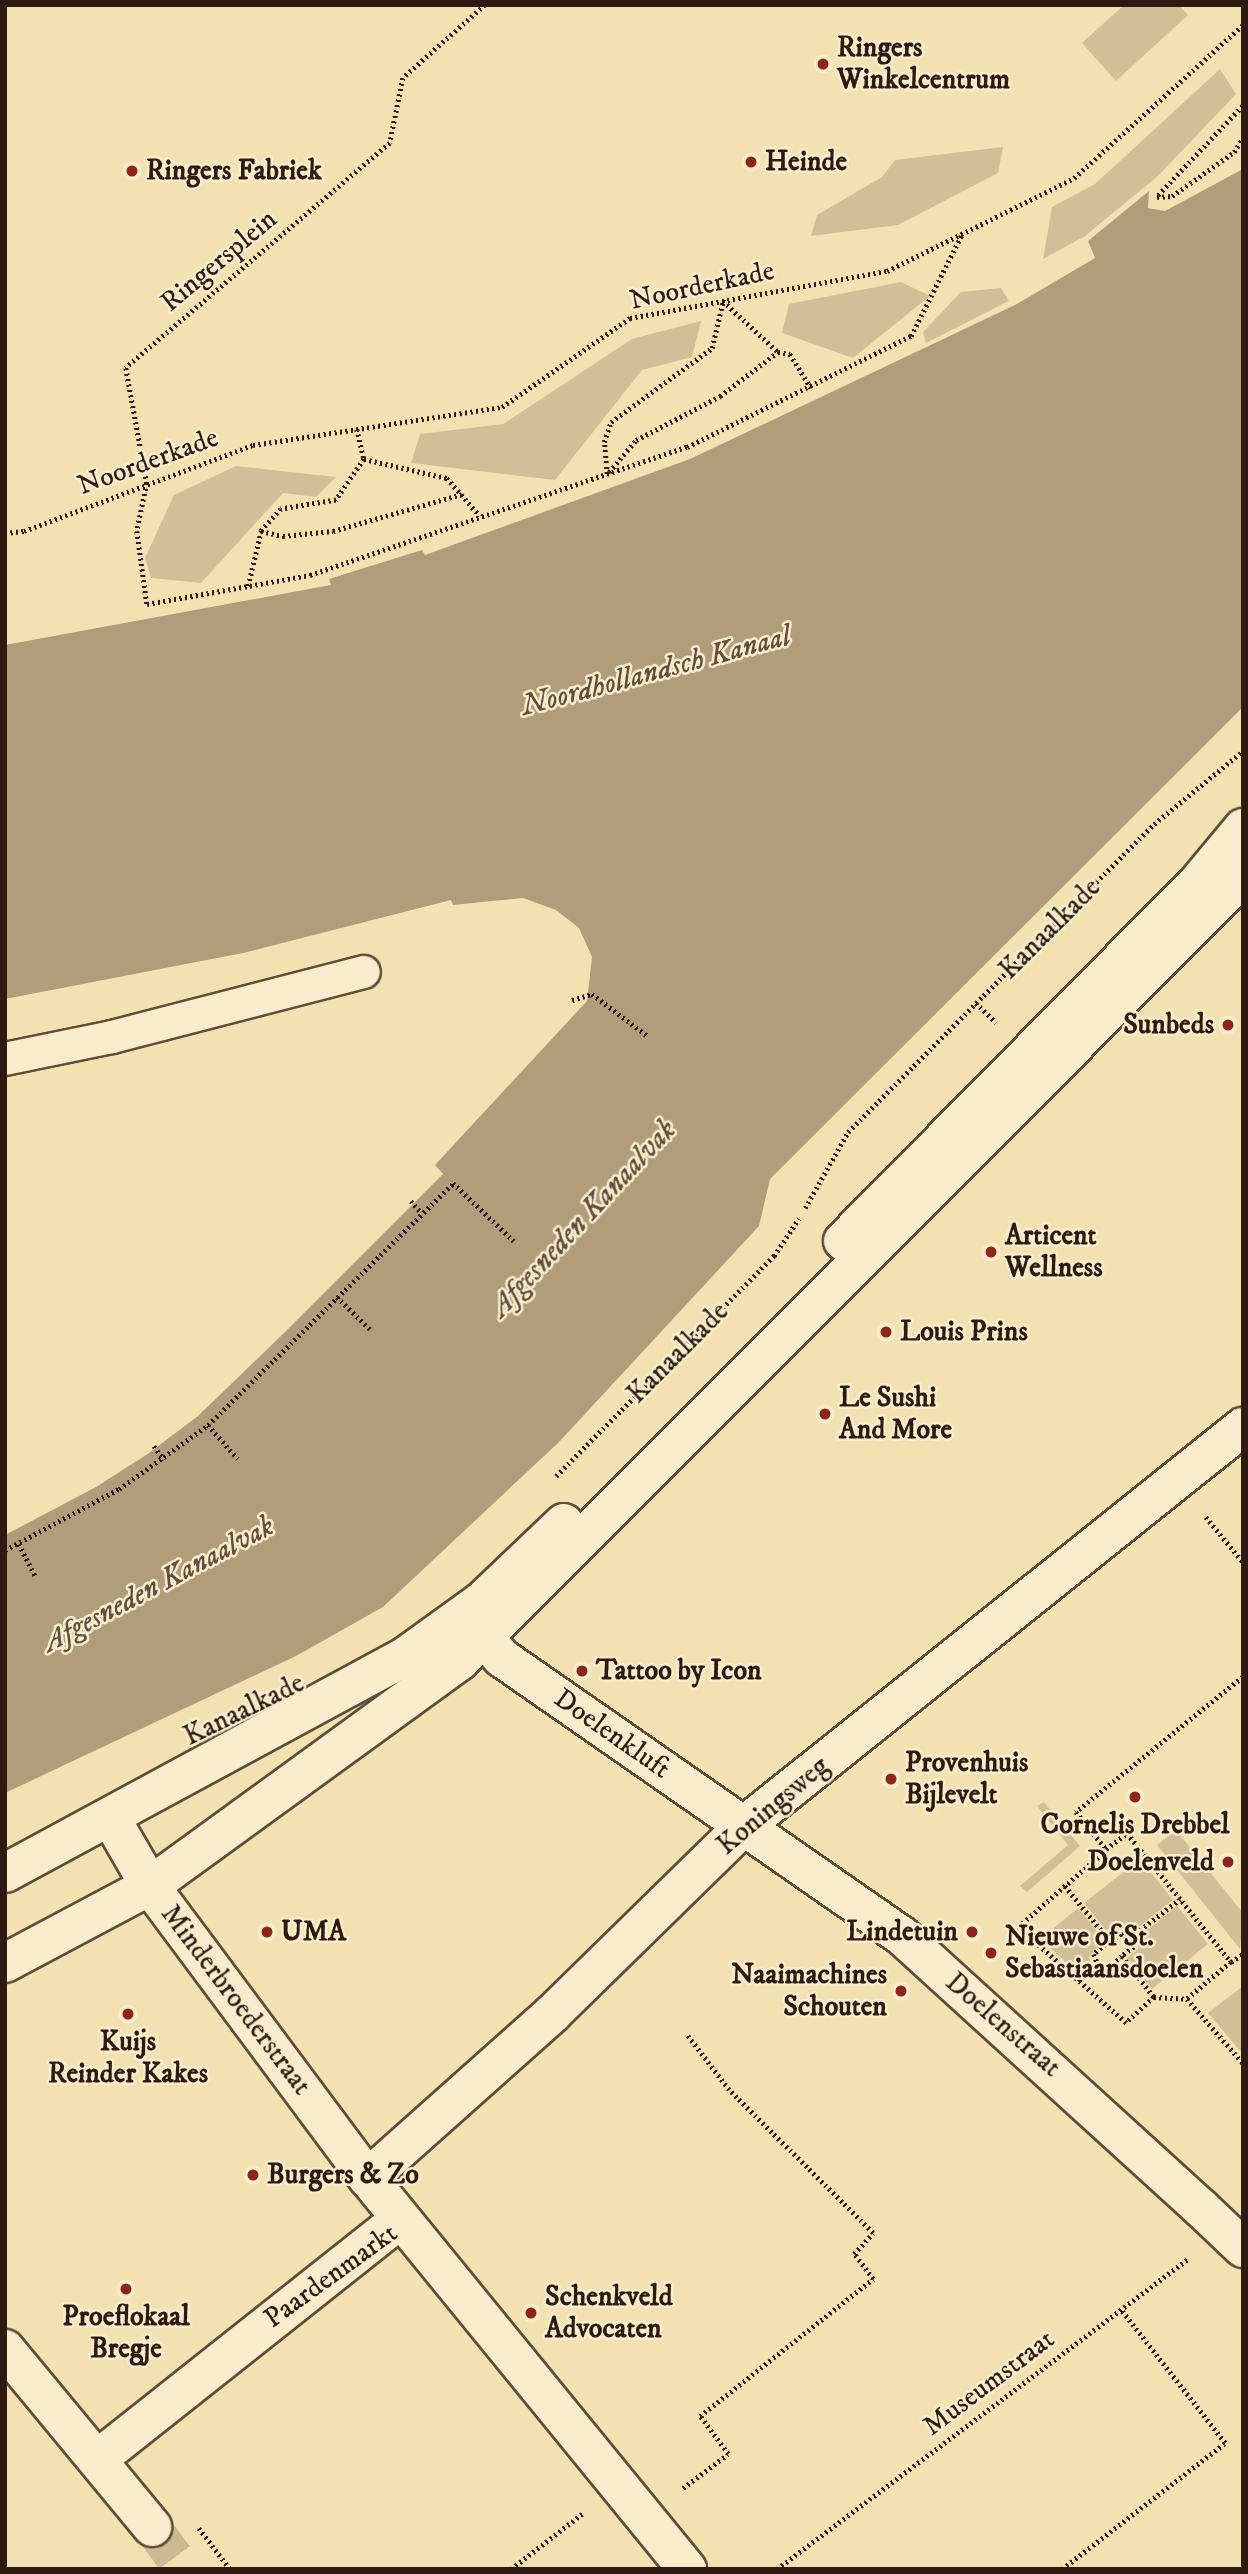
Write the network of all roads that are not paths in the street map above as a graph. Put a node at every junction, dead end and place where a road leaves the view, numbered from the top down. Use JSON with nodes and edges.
{"nodes":[{"id":1,"x":1243,"y":828,"type":"edge"},
{"id":2,"x":1243,"y":857,"type":"edge"},
{"id":3,"x":1243,"y":877,"type":"edge"},
{"id":4,"x":364,"y":972,"type":"dead end"},
{"id":5,"x":1122,"y":999,"type":"junction"},
{"id":6,"x":5,"y":1059,"type":"edge"},
{"id":7,"x":1243,"y":1427,"type":"edge"},
{"id":8,"x":485,"y":1638,"type":"junction"},
{"id":9,"x":110,"y":1817,"type":"junction"},
{"id":10,"x":744,"y":1825,"type":"junction"},
{"id":11,"x":5,"y":1873,"type":"edge"},
{"id":12,"x":150,"y":1886,"type":"junction"},
{"id":13,"x":5,"y":1963,"type":"edge"},
{"id":14,"x":368,"y":2178,"type":"junction"},
{"id":15,"x":401,"y":2219,"type":"junction"},
{"id":16,"x":1223,"y":2229,"type":"edge"},
{"id":17,"x":5,"y":2348,"type":"edge"},
{"id":18,"x":99,"y":2458,"type":"junction"},
{"id":19,"x":152,"y":2527,"type":"tunnel mouth"},
{"id":20,"x":687,"y":2569,"type":"edge"}],
"edges":[{"from":1,"to":9,"type":"street","name":"Kanaalkade"},
{"from":2,"to":5,"type":"lane"},
{"from":3,"to":5,"type":"street"},
{"from":4,"to":6,"type":"lane"},
{"from":5,"to":8,"type":"street"},
{"from":7,"to":10,"type":"street","name":"Koningsweg"},
{"from":8,"to":10,"type":"street","name":"Doelenkluft"},
{"from":8,"to":12,"type":"street"},
{"from":9,"to":11,"type":"street","name":"Kanaalkade"},
{"from":9,"to":12,"type":"street","name":"Minderbroederstraat"},
{"from":10,"to":14,"type":"street","name":"Koningsweg"},
{"from":10,"to":16,"type":"street","name":"Doelenstraat"},
{"from":12,"to":13,"type":"street"},
{"from":12,"to":14,"type":"street","name":"Minderbroederstraat"},
{"from":14,"to":15,"type":"street"},
{"from":15,"to":18,"type":"street","name":"Paardenmarkt"},
{"from":15,"to":20,"type":"street","name":"Paardenmarkt"},
{"from":17,"to":18,"type":"street"},
{"from":18,"to":19,"type":"street"}]}
